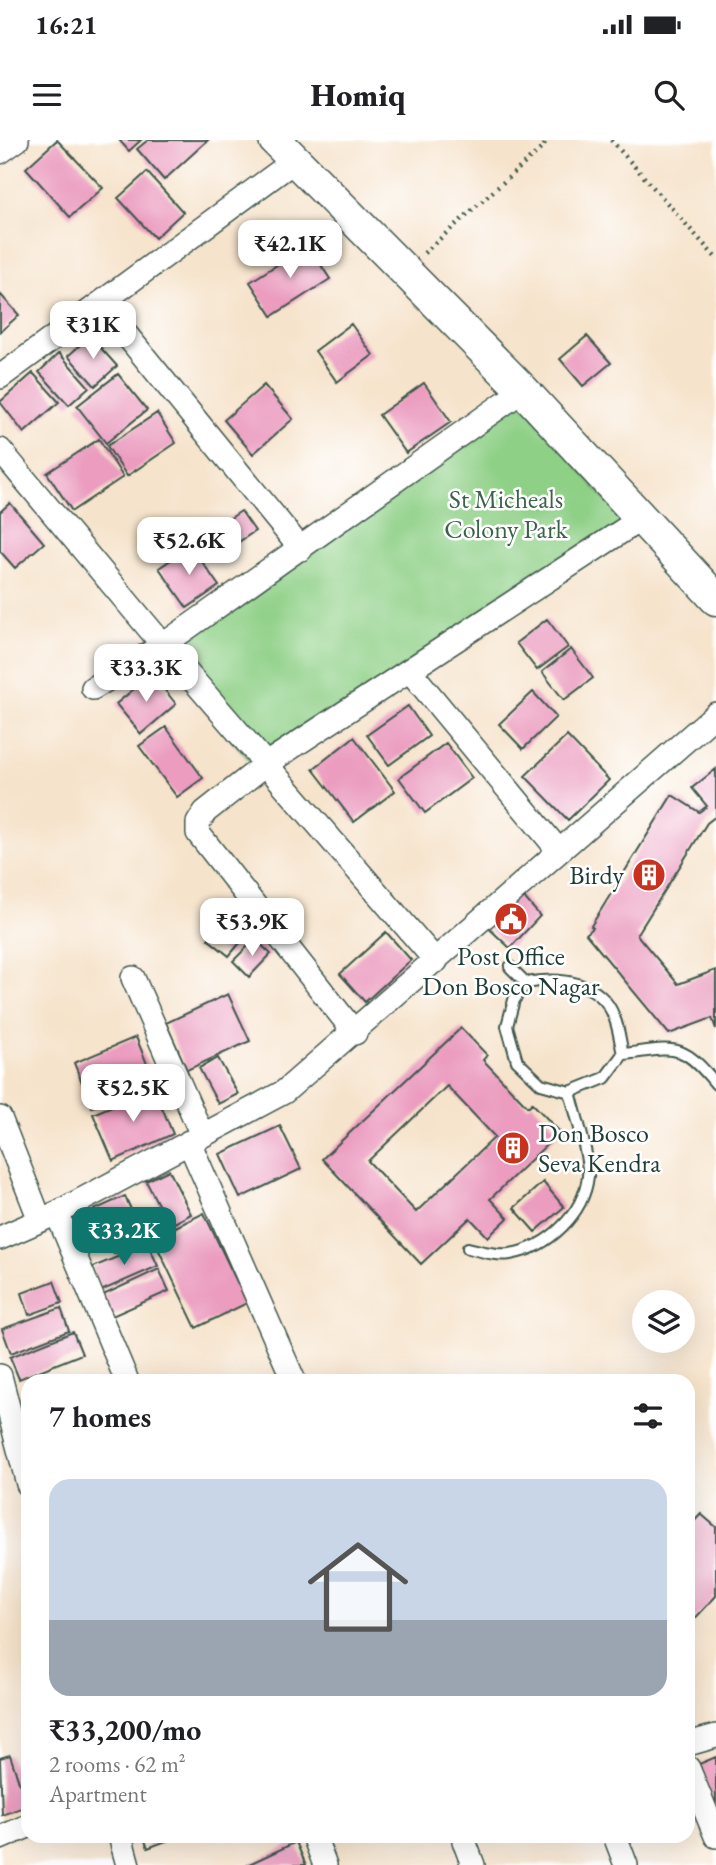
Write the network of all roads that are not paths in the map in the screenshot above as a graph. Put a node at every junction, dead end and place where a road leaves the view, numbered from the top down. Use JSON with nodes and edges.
{"nodes":[{"id":1,"x":17,"y":140,"type":"edge"},
{"id":2,"x":284,"y":150,"type":"edge"},
{"id":3,"x":0,"y":152,"type":"edge"},
{"id":4,"x":102,"y":304,"type":"junction"},
{"id":5,"x":0,"y":377,"type":"edge"},
{"id":6,"x":523,"y":390,"type":"junction"},
{"id":7,"x":0,"y":450,"type":"edge"},
{"id":8,"x":642,"y":518,"type":"junction"},
{"id":9,"x":301,"y":549,"type":"junction"},
{"id":10,"x":716,"y":599,"type":"edge"},
{"id":11,"x":163,"y":645,"type":"junction"},
{"id":12,"x":410,"y":671,"type":"junction"},
{"id":13,"x":93,"y":688,"type":"dead end"},
{"id":14,"x":716,"y":714,"type":"edge"},
{"id":15,"x":266,"y":764,"type":"junction"},
{"id":16,"x":559,"y":851,"type":"junction"},
{"id":17,"x":436,"y":961,"type":"junction"},
{"id":18,"x":510,"y":967,"type":"dead end"},
{"id":19,"x":133,"y":978,"type":"dead end"},
{"id":20,"x":526,"y":983,"type":"junction"},
{"id":21,"x":355,"y":1033,"type":"junction"},
{"id":22,"x":623,"y":1054,"type":"junction"},
{"id":23,"x":716,"y":1084,"type":"edge"},
{"id":24,"x":570,"y":1092,"type":"junction"},
{"id":25,"x":0,"y":1118,"type":"edge"},
{"id":26,"x":195,"y":1139,"type":"junction"},
{"id":27,"x":48,"y":1216,"type":"junction"},
{"id":28,"x":0,"y":1238,"type":"edge"},
{"id":29,"x":468,"y":1248,"type":"dead end"},
{"id":30,"x":124,"y":1374,"type":"edge"},
{"id":31,"x":291,"y":1374,"type":"edge"},
{"id":32,"x":0,"y":1376,"type":"edge"},
{"id":33,"x":21,"y":1457,"type":"edge"},
{"id":34,"x":716,"y":1736,"type":"edge"},
{"id":35,"x":695,"y":1742,"type":"edge"},
{"id":36,"x":695,"y":1785,"type":"edge"},
{"id":37,"x":21,"y":1829,"type":"edge"},
{"id":38,"x":716,"y":1836,"type":"edge"},
{"id":39,"x":0,"y":1838,"type":"edge"},
{"id":40,"x":122,"y":1843,"type":"edge"},
{"id":41,"x":317,"y":1843,"type":"edge"},
{"id":42,"x":465,"y":1843,"type":"edge"},
{"id":43,"x":618,"y":1843,"type":"edge"},
{"id":44,"x":128,"y":1865,"type":"edge"},
{"id":45,"x":325,"y":1865,"type":"edge"},
{"id":46,"x":473,"y":1865,"type":"edge"},
{"id":47,"x":626,"y":1865,"type":"edge"}],
"edges":[{"from":1,"to":3,"type":"street"},
{"from":2,"to":4,"type":"street"},
{"from":2,"to":6,"type":"main road"},
{"from":4,"to":5,"type":"street"},
{"from":4,"to":9,"type":"street"},
{"from":6,"to":8,"type":"main road"},
{"from":6,"to":9,"type":"street"},
{"from":7,"to":11,"type":"street"},
{"from":8,"to":10,"type":"main road"},
{"from":8,"to":12,"type":"street"},
{"from":9,"to":11,"type":"street"},
{"from":11,"to":13,"type":"street"},
{"from":11,"to":15,"type":"street"},
{"from":12,"to":15,"type":"street"},
{"from":12,"to":16,"type":"street"},
{"from":14,"to":16,"type":"street"},
{"from":15,"to":17,"type":"street"},
{"from":15,"to":21,"type":"street"},
{"from":16,"to":17,"type":"street"},
{"from":17,"to":21,"type":"street"},
{"from":18,"to":20,"type":"lane"},
{"from":19,"to":26,"type":"street"},
{"from":20,"to":22,"type":"lane"},
{"from":20,"to":24,"type":"lane"},
{"from":21,"to":26,"type":"street"},
{"from":22,"to":23,"type":"lane"},
{"from":22,"to":24,"type":"lane"},
{"from":24,"to":29,"type":"lane"},
{"from":25,"to":27,"type":"street"},
{"from":26,"to":27,"type":"street"},
{"from":26,"to":31,"type":"street"},
{"from":27,"to":28,"type":"street"},
{"from":27,"to":30,"type":"street"},
{"from":32,"to":33,"type":"street"},
{"from":34,"to":35,"type":"street"},
{"from":36,"to":38,"type":"street"},
{"from":37,"to":39,"type":"street"},
{"from":40,"to":44,"type":"street"},
{"from":41,"to":45,"type":"street"},
{"from":42,"to":46,"type":"street"},
{"from":43,"to":47,"type":"street"}]}
